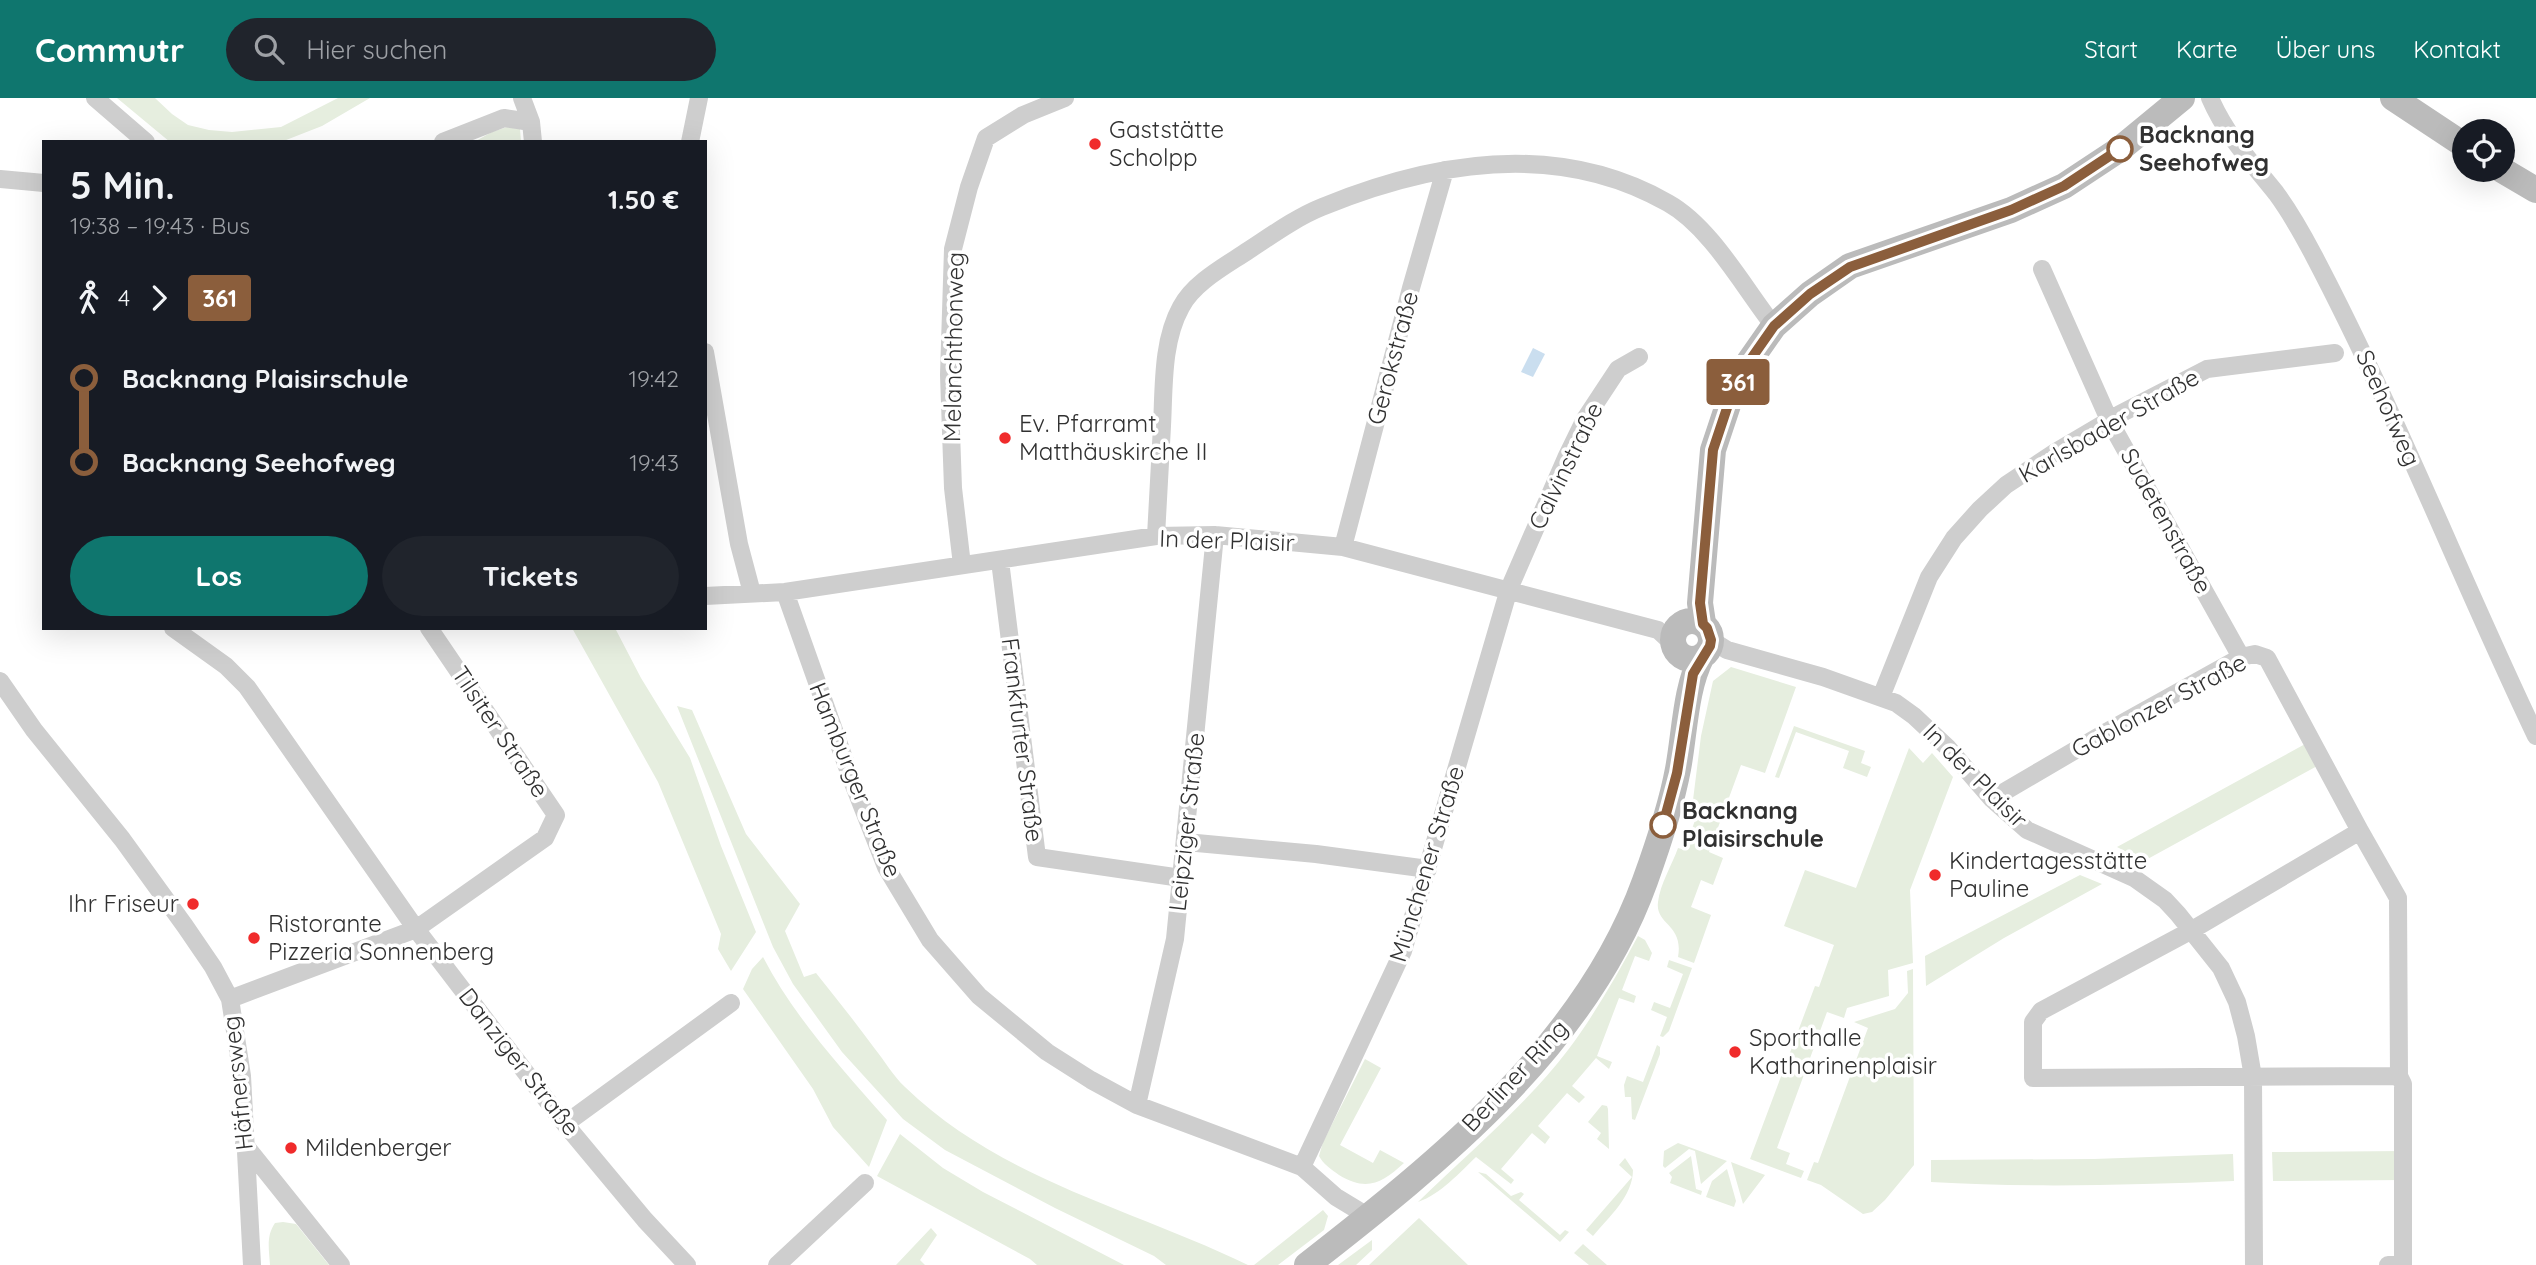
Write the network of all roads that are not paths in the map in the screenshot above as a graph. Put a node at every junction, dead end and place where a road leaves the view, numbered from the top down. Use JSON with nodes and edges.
{"nodes":[{"id":1,"x":95,"y":98,"type":"edge"},
{"id":2,"x":522,"y":98,"type":"edge"},
{"id":3,"x":699,"y":98,"type":"edge"},
{"id":4,"x":1065,"y":98,"type":"edge"},
{"id":5,"x":2182,"y":98,"type":"edge"},
{"id":6,"x":2210,"y":98,"type":"edge"},
{"id":7,"x":2393,"y":98,"type":"edge"},
{"id":8,"x":531,"y":122,"type":"junction"},
{"id":9,"x":2452,"y":137,"type":"edge"},
{"id":10,"x":144,"y":140,"type":"edge"},
{"id":11,"x":448,"y":140,"type":"edge"},
{"id":12,"x":533,"y":140,"type":"edge"},
{"id":13,"x":690,"y":140,"type":"edge"},
{"id":14,"x":1445,"y":170,"type":"junction"},
{"id":15,"x":2515,"y":178,"type":"edge"},
{"id":16,"x":0,"y":179,"type":"edge"},
{"id":17,"x":42,"y":183,"type":"edge"},
{"id":18,"x":2536,"y":190,"type":"edge"},
{"id":19,"x":2042,"y":269,"type":"dead end"},
{"id":20,"x":1774,"y":326,"type":"junction"},
{"id":21,"x":2335,"y":353,"type":"dead end"},
{"id":22,"x":1639,"y":357,"type":"dead end"},
{"id":23,"x":707,"y":363,"type":"edge"},
{"id":24,"x":2110,"y":422,"type":"junction"},
{"id":25,"x":1215,"y":535,"type":"junction"},
{"id":26,"x":1156,"y":536,"type":"junction"},
{"id":27,"x":1343,"y":547,"type":"junction"},
{"id":28,"x":1000,"y":561,"type":"junction"},
{"id":29,"x":962,"y":565,"type":"junction"},
{"id":30,"x":1509,"y":589,"type":"junction"},
{"id":31,"x":785,"y":592,"type":"junction"},
{"id":32,"x":752,"y":593,"type":"junction"},
{"id":33,"x":707,"y":596,"type":"edge"},
{"id":34,"x":176,"y":630,"type":"edge"},
{"id":35,"x":430,"y":630,"type":"edge"},
{"id":36,"x":1694,"y":639,"type":"junction"},
{"id":37,"x":2241,"y":657,"type":"junction"},
{"id":38,"x":0,"y":681,"type":"edge"},
{"id":39,"x":1881,"y":697,"type":"junction"},
{"id":40,"x":2536,"y":736,"type":"edge"},
{"id":41,"x":1992,"y":799,"type":"junction"},
{"id":42,"x":2361,"y":831,"type":"junction"},
{"id":43,"x":1185,"y":842,"type":"junction"},
{"id":44,"x":1428,"y":869,"type":"junction"},
{"id":45,"x":1181,"y":878,"type":"junction"},
{"id":46,"x":416,"y":929,"type":"junction"},
{"id":47,"x":2192,"y":930,"type":"junction"},
{"id":48,"x":230,"y":999,"type":"junction"},
{"id":49,"x":731,"y":1003,"type":"dead end"},
{"id":50,"x":2399,"y":1076,"type":"junction"},
{"id":51,"x":2253,"y":1077,"type":"junction"},
{"id":52,"x":1137,"y":1105,"type":"junction"},
{"id":53,"x":565,"y":1124,"type":"junction"},
{"id":54,"x":244,"y":1144,"type":"junction"},
{"id":55,"x":1302,"y":1167,"type":"junction"},
{"id":56,"x":865,"y":1183,"type":"dead end"},
{"id":57,"x":1368,"y":1217,"type":"junction"},
{"id":58,"x":252,"y":1265,"type":"edge"},
{"id":59,"x":341,"y":1265,"type":"edge"},
{"id":60,"x":687,"y":1265,"type":"edge"},
{"id":61,"x":776,"y":1265,"type":"edge"},
{"id":62,"x":1307,"y":1265,"type":"edge"},
{"id":63,"x":2254,"y":1265,"type":"edge"},
{"id":64,"x":2388,"y":1265,"type":"edge"},
{"id":65,"x":2403,"y":1265,"type":"edge"}],
"edges":[{"from":1,"to":10,"type":"street"},
{"from":2,"to":8,"type":"street"},
{"from":3,"to":13,"type":"street"},
{"from":4,"to":29,"type":"street","name":"Melanchthonweg"},
{"from":5,"to":20,"type":"street","name":"Berliner Ring"},
{"from":6,"to":40,"type":"street","name":"Seehofweg"},
{"from":7,"to":9,"type":"street"},
{"from":8,"to":11,"type":"street"},
{"from":8,"to":12,"type":"street"},
{"from":14,"to":20,"type":"street"},
{"from":14,"to":26,"type":"street"},
{"from":14,"to":27,"type":"street","name":"Gerokstraße"},
{"from":15,"to":18,"type":"street"},
{"from":16,"to":17,"type":"street"},
{"from":19,"to":24,"type":"street","name":"Sudetenstraße"},
{"from":20,"to":36,"type":"street","name":"Berliner Ring"},
{"from":21,"to":24,"type":"street","name":"Karlsbader Straße"},
{"from":22,"to":30,"type":"street","name":"Calvinstraße"},
{"from":23,"to":32,"type":"street"},
{"from":24,"to":37,"type":"street","name":"Sudetenstraße"},
{"from":24,"to":39,"type":"street","name":"Karlsbader Straße"},
{"from":25,"to":26,"type":"street","name":"In der Plaisir"},
{"from":25,"to":27,"type":"street","name":"In der Plaisir"},
{"from":25,"to":43,"type":"street","name":"Leipziger Straße"},
{"from":26,"to":28,"type":"street","name":"In der Plaisir"},
{"from":27,"to":30,"type":"street","name":"In der Plaisir"},
{"from":28,"to":29,"type":"street","name":"In der Plaisir"},
{"from":28,"to":45,"type":"street","name":"Frankfurter Straße"},
{"from":29,"to":31,"type":"street","name":"In der Plaisir"},
{"from":30,"to":36,"type":"street","name":"In der Plaisir"},
{"from":30,"to":44,"type":"street","name":"Münchener Straße"},
{"from":31,"to":32,"type":"street","name":"In der Plaisir"},
{"from":31,"to":52,"type":"street","name":"Hamburger Straße"},
{"from":32,"to":33,"type":"street","name":"In der Plaisir"},
{"from":34,"to":46,"type":"street","name":"Danziger Straße"},
{"from":35,"to":46,"type":"street","name":"Tilsiter Straße"},
{"from":36,"to":39,"type":"street","name":"In der Plaisir"},
{"from":36,"to":57,"type":"street","name":"Berliner Ring"},
{"from":37,"to":41,"type":"street","name":"Gablonzer Straße"},
{"from":37,"to":42,"type":"street","name":"Gablonzer Straße"},
{"from":38,"to":48,"type":"street","name":"Häfnersweg"},
{"from":39,"to":41,"type":"street","name":"In der Plaisir"},
{"from":41,"to":47,"type":"street","name":"In der Plaisir"},
{"from":42,"to":47,"type":"street"},
{"from":42,"to":50,"type":"street"},
{"from":43,"to":44,"type":"street"},
{"from":43,"to":45,"type":"street","name":"Leipziger Straße"},
{"from":44,"to":55,"type":"street","name":"Münchener Straße"},
{"from":45,"to":52,"type":"street","name":"Leipziger Straße"},
{"from":46,"to":48,"type":"street"},
{"from":46,"to":53,"type":"street","name":"Danziger Straße"},
{"from":47,"to":51,"type":"street","name":"In der Plaisir"},
{"from":47,"to":51,"type":"street"},
{"from":48,"to":54,"type":"street","name":"Häfnersweg"},
{"from":49,"to":53,"type":"street"},
{"from":50,"to":51,"type":"street"},
{"from":50,"to":65,"type":"street"},
{"from":51,"to":63,"type":"street","name":"In der Plaisir"},
{"from":52,"to":55,"type":"street","name":"Hamburger Straße"},
{"from":53,"to":60,"type":"street","name":"Danziger Straße"},
{"from":54,"to":58,"type":"street","name":"Häfnersweg"},
{"from":54,"to":59,"type":"street"},
{"from":55,"to":57,"type":"street","name":"Hamburger Straße"},
{"from":56,"to":61,"type":"street"},
{"from":57,"to":62,"type":"street","name":"Berliner Ring"},
{"from":64,"to":65,"type":"street"}]}
